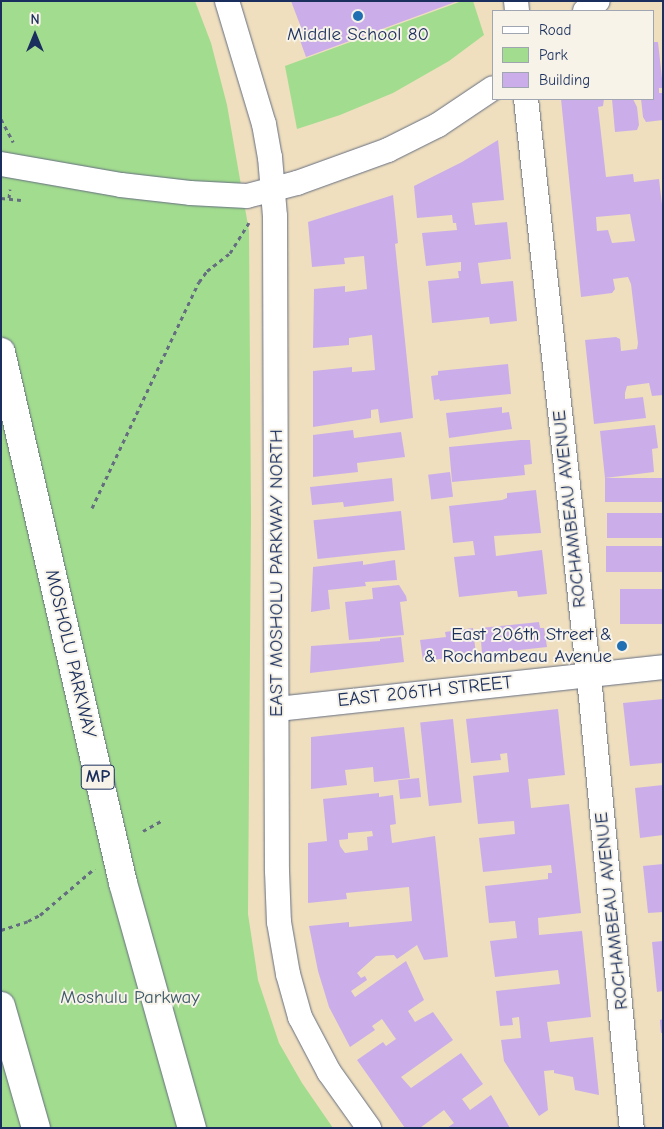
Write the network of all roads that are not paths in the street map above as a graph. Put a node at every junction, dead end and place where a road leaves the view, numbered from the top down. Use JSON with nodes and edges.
{"nodes":[{"id":1,"x":227,"y":1,"type":"edge"},
{"id":2,"x":598,"y":1,"type":"edge"},
{"id":3,"x":585,"y":10,"type":"edge"},
{"id":4,"x":492,"y":89,"type":"edge"},
{"id":5,"x":526,"y":100,"type":"edge"},
{"id":6,"x":1,"y":164,"type":"edge"},
{"id":7,"x":273,"y":190,"type":"junction"},
{"id":8,"x":1,"y":352,"type":"edge"},
{"id":9,"x":663,"y":666,"type":"edge"},
{"id":10,"x":588,"y":674,"type":"junction"},
{"id":11,"x":278,"y":709,"type":"junction"},
{"id":12,"x":1,"y":1006,"type":"edge"},
{"id":13,"x":36,"y":1128,"type":"edge"},
{"id":14,"x":192,"y":1128,"type":"edge"},
{"id":15,"x":369,"y":1128,"type":"edge"},
{"id":16,"x":632,"y":1128,"type":"edge"}],
"edges":[{"from":1,"to":7,"type":"street","name":"EAST MOSHOLU PARKWAY NORTH"},
{"from":2,"to":3,"type":"street"},
{"from":4,"to":7,"type":"street"},
{"from":5,"to":10,"type":"street","name":"ROCHAMBEAU AVENUE"},
{"from":6,"to":7,"type":"street"},
{"from":7,"to":11,"type":"street","name":"EAST MOSHOLU PARKWAY NORTH"},
{"from":8,"to":14,"type":"main road","name":"MOSHOLU PARKWAY","number":"MP"},
{"from":9,"to":10,"type":"street","name":"EAST 206TH STREET"},
{"from":10,"to":11,"type":"street","name":"EAST 206TH STREET"},
{"from":10,"to":16,"type":"street","name":"ROCHAMBEAU AVENUE"},
{"from":11,"to":15,"type":"street","name":"EAST MOSHOLU PARKWAY NORTH"},
{"from":12,"to":13,"type":"main road"}]}
